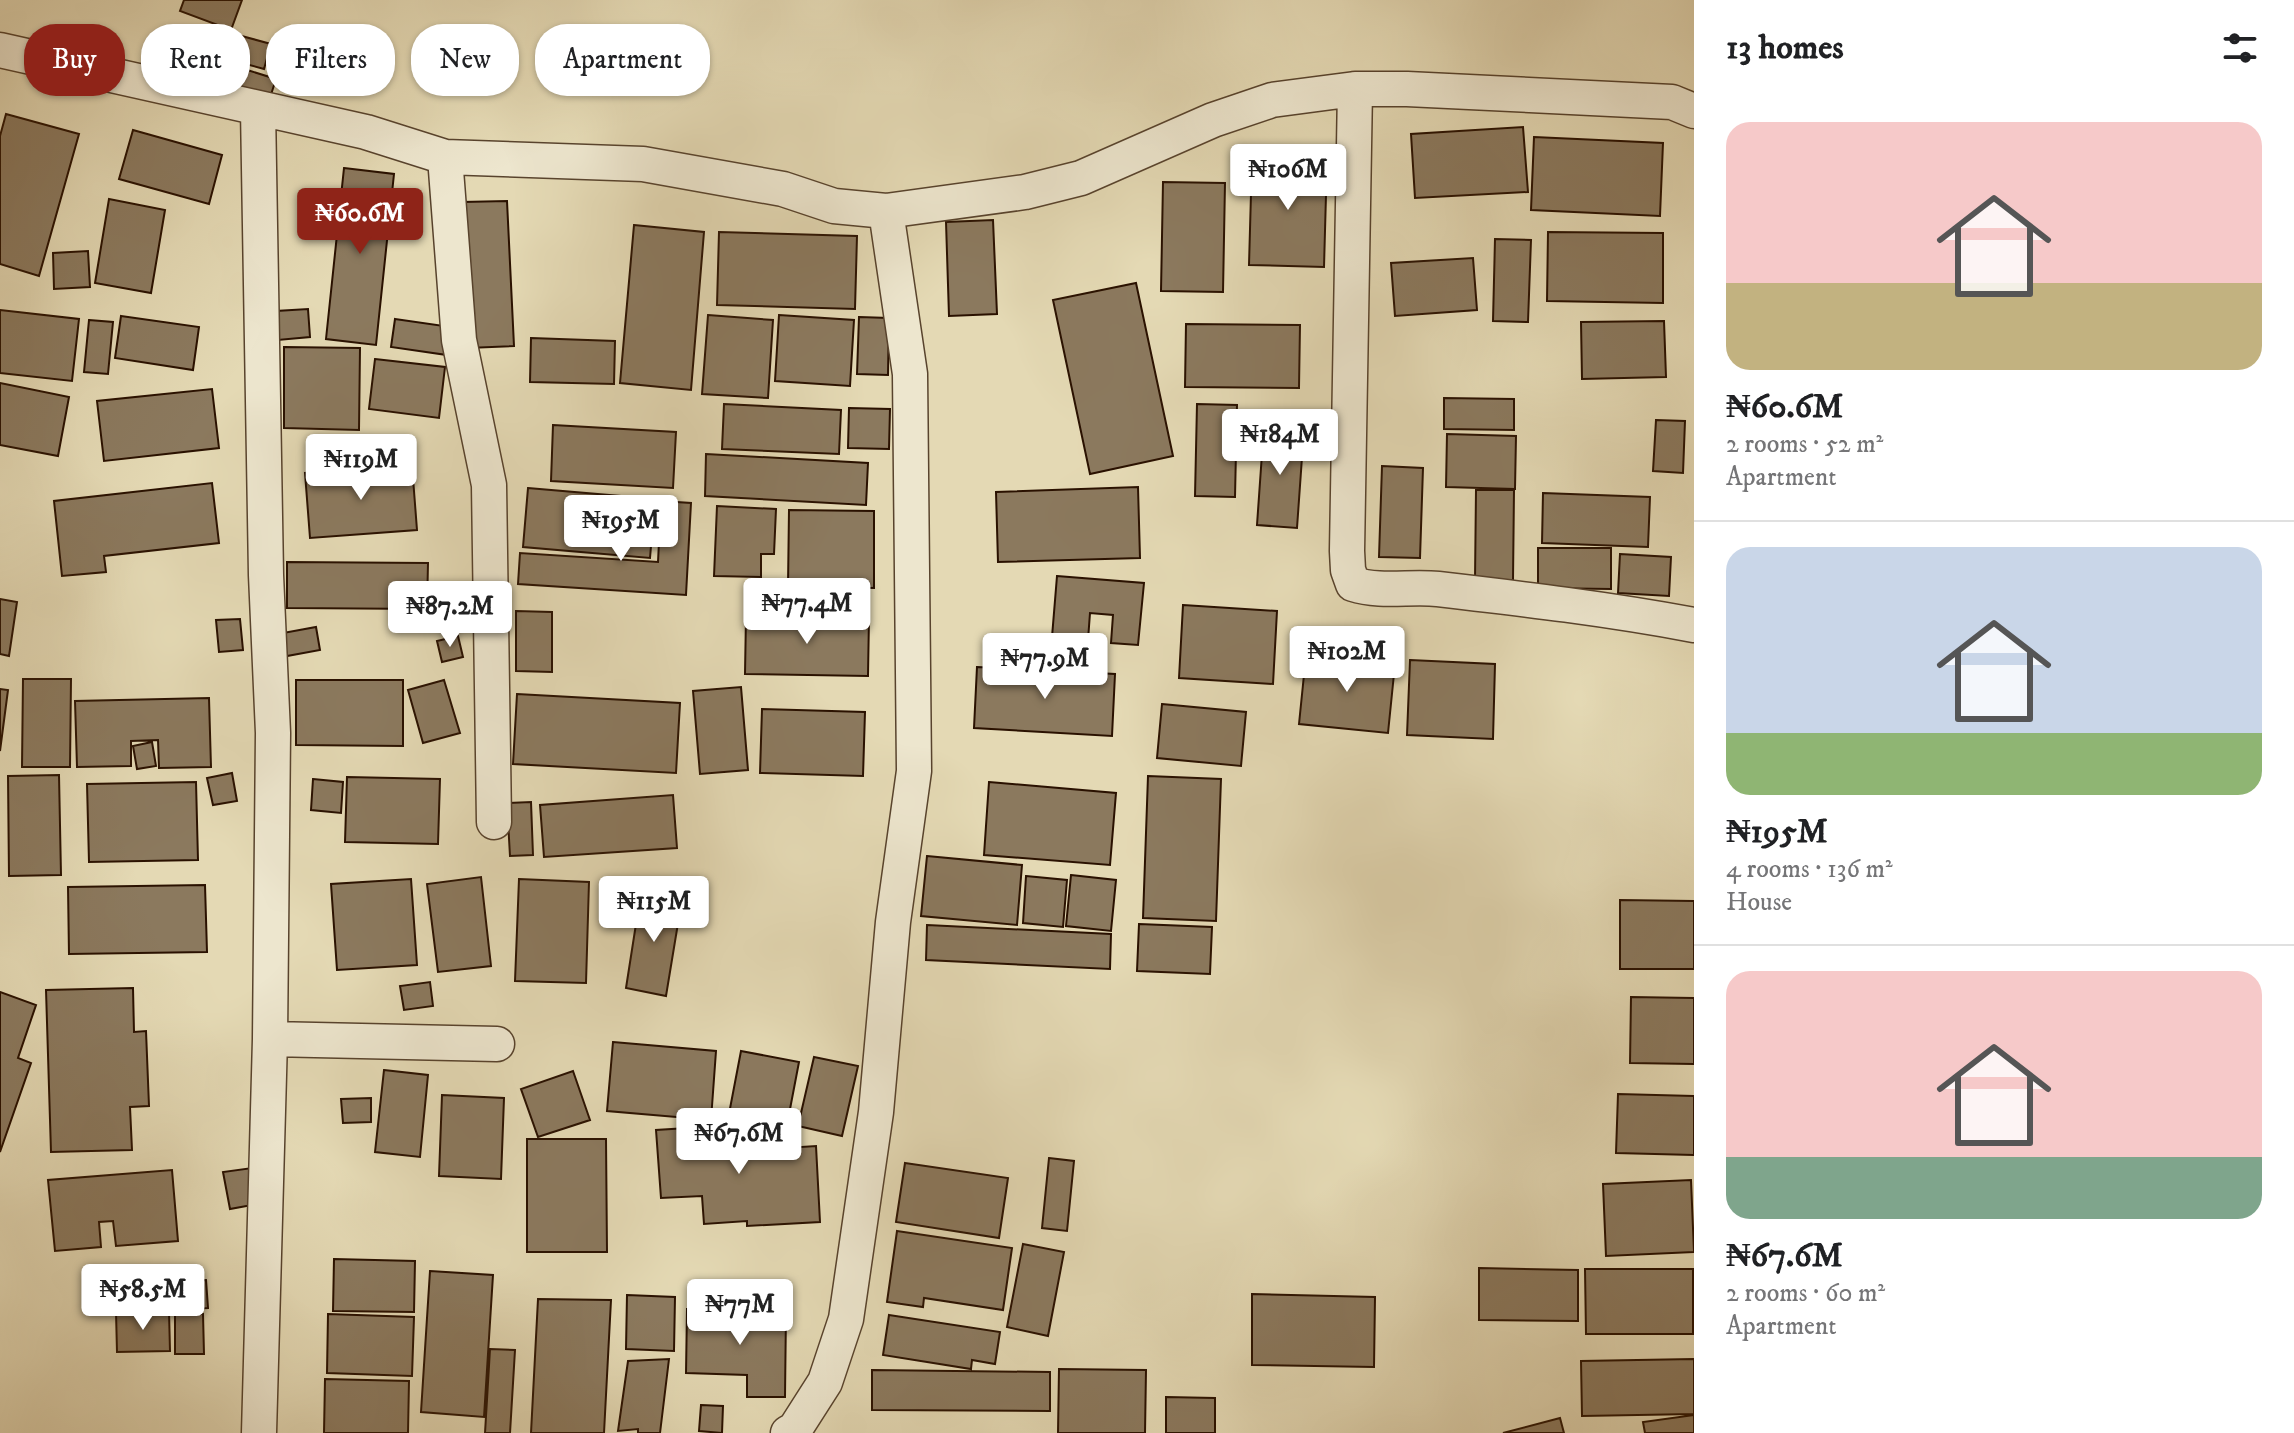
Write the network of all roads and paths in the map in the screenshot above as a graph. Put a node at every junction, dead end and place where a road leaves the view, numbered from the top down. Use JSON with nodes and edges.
{"nodes":[{"id":1,"x":0,"y":50,"type":"edge"},
{"id":2,"x":1355,"y":89,"type":"junction"},
{"id":3,"x":258,"y":109,"type":"junction"},
{"id":4,"x":1694,"y":111,"type":"edge"},
{"id":5,"x":445,"y":157,"type":"junction"},
{"id":6,"x":886,"y":211,"type":"junction"},
{"id":7,"x":1694,"y":625,"type":"edge"},
{"id":8,"x":494,"y":822,"type":"dead end"},
{"id":9,"x":270,"y":1039,"type":"junction"},
{"id":10,"x":497,"y":1044,"type":"dead end"},
{"id":11,"x":259,"y":1433,"type":"edge"},
{"id":12,"x":788,"y":1433,"type":"edge"}],
"edges":[{"from":1,"to":3,"type":"street"},
{"from":2,"to":4,"type":"street"},
{"from":2,"to":6,"type":"street"},
{"from":2,"to":7,"type":"street"},
{"from":3,"to":5,"type":"street"},
{"from":3,"to":9,"type":"street"},
{"from":5,"to":6,"type":"street"},
{"from":5,"to":8,"type":"street"},
{"from":6,"to":12,"type":"street"},
{"from":9,"to":10,"type":"street"},
{"from":9,"to":11,"type":"street"}]}
